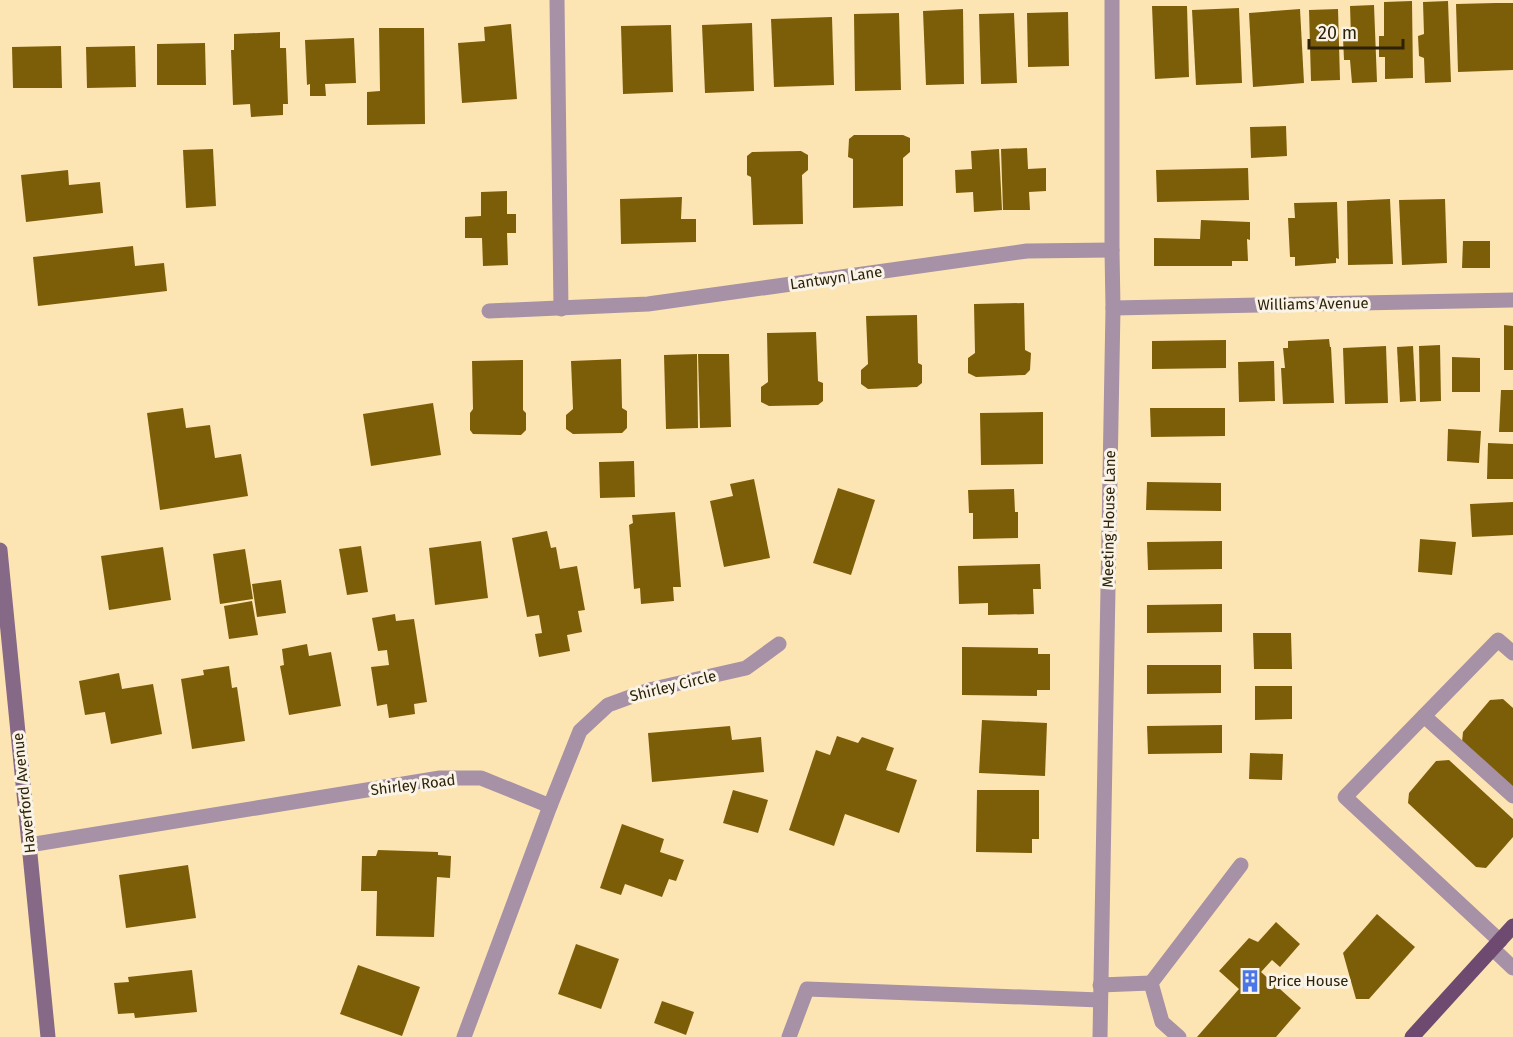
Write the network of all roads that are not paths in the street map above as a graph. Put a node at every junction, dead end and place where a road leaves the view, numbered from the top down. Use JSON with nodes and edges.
{"nodes":[{"id":1,"x":557,"y":0,"type":"edge"},
{"id":2,"x":1112,"y":0,"type":"edge"},
{"id":3,"x":1112,"y":250,"type":"junction"},
{"id":4,"x":1513,"y":300,"type":"edge"},
{"id":5,"x":1113,"y":308,"type":"junction"},
{"id":6,"x":561,"y":309,"type":"junction"},
{"id":7,"x":489,"y":311,"type":"dead end"},
{"id":8,"x":0,"y":550,"type":"edge"},
{"id":9,"x":778,"y":644,"type":"dead end"},
{"id":10,"x":1513,"y":653,"type":"edge"},
{"id":11,"x":1424,"y":716,"type":"junction"},
{"id":12,"x":1513,"y":796,"type":"edge"},
{"id":13,"x":550,"y":806,"type":"junction"},
{"id":14,"x":29,"y":845,"type":"junction"},
{"id":15,"x":1241,"y":865,"type":"dead end"},
{"id":16,"x":1513,"y":926,"type":"edge"},
{"id":17,"x":1496,"y":945,"type":"junction"},
{"id":18,"x":1513,"y":968,"type":"edge"},
{"id":19,"x":1151,"y":983,"type":"junction"},
{"id":20,"x":1100,"y":993,"type":"junction"},
{"id":21,"x":48,"y":1037,"type":"edge"},
{"id":22,"x":464,"y":1037,"type":"edge"},
{"id":23,"x":789,"y":1037,"type":"edge"},
{"id":24,"x":1100,"y":1037,"type":"edge"},
{"id":25,"x":1179,"y":1037,"type":"edge"},
{"id":26,"x":1412,"y":1037,"type":"edge"}],
"edges":[{"from":1,"to":6,"type":"street"},
{"from":2,"to":3,"type":"street","name":"Meeting House Lane"},
{"from":3,"to":5,"type":"street","name":"Meeting House Lane"},
{"from":3,"to":6,"type":"street","name":"Lantwyn Lane"},
{"from":4,"to":5,"type":"street","name":"Williams Avenue"},
{"from":5,"to":20,"type":"street","name":"Meeting House Lane"},
{"from":6,"to":7,"type":"street","name":"Lantwyn Lane"},
{"from":8,"to":14,"type":"street","name":"Haverford Avenue"},
{"from":9,"to":13,"type":"street","name":"Shirley Circle"},
{"from":10,"to":11,"type":"street"},
{"from":11,"to":12,"type":"street"},
{"from":11,"to":17,"type":"street"},
{"from":13,"to":14,"type":"street","name":"Shirley Road"},
{"from":13,"to":22,"type":"street"},
{"from":14,"to":21,"type":"street","name":"Haverford Avenue"},
{"from":15,"to":19,"type":"street"},
{"from":16,"to":17,"type":"main road"},
{"from":17,"to":18,"type":"street"},
{"from":17,"to":26,"type":"main road"},
{"from":19,"to":20,"type":"street"},
{"from":19,"to":25,"type":"street"},
{"from":20,"to":23,"type":"street"},
{"from":20,"to":24,"type":"street","name":"Meeting House Lane"}]}
